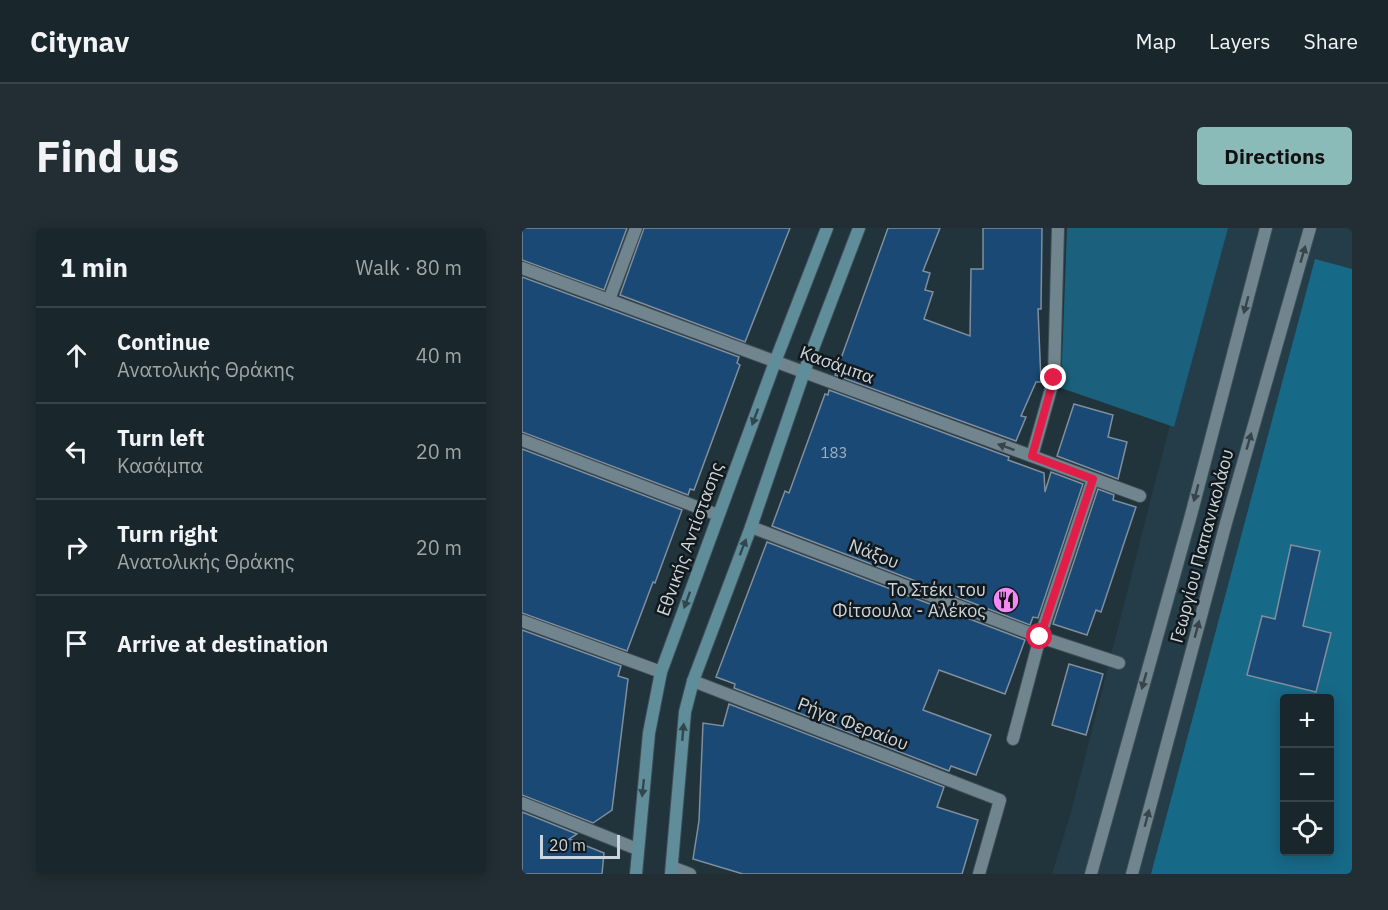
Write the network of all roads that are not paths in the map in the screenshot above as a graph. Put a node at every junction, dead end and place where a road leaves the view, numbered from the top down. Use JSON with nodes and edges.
{"nodes":[{"id":1,"x":636,"y":228,"type":"edge"},
{"id":2,"x":827,"y":228,"type":"edge"},
{"id":3,"x":859,"y":228,"type":"edge"},
{"id":4,"x":1058,"y":228,"type":"edge"},
{"id":5,"x":1266,"y":228,"type":"edge"},
{"id":6,"x":1310,"y":228,"type":"edge"},
{"id":7,"x":522,"y":268,"type":"edge"},
{"id":8,"x":609,"y":300,"type":"junction"},
{"id":9,"x":775,"y":362,"type":"junction"},
{"id":10,"x":804,"y":372,"type":"junction"},
{"id":11,"x":522,"y":440,"type":"edge"},
{"id":12,"x":1032,"y":456,"type":"junction"},
{"id":13,"x":1093,"y":479,"type":"junction"},
{"id":14,"x":1140,"y":496,"type":"dead end"},
{"id":15,"x":718,"y":515,"type":"junction"},
{"id":16,"x":751,"y":527,"type":"junction"},
{"id":17,"x":522,"y":621,"type":"edge"},
{"id":18,"x":1040,"y":637,"type":"junction"},
{"id":19,"x":1119,"y":663,"type":"dead end"},
{"id":20,"x":661,"y":672,"type":"junction"},
{"id":21,"x":693,"y":681,"type":"junction"},
{"id":22,"x":1013,"y":739,"type":"dead end"},
{"id":23,"x":522,"y":803,"type":"edge"},
{"id":24,"x":637,"y":849,"type":"junction"},
{"id":25,"x":671,"y":871,"type":"edge"},
{"id":26,"x":636,"y":874,"type":"edge"},
{"id":27,"x":690,"y":874,"type":"edge"},
{"id":28,"x":979,"y":874,"type":"edge"},
{"id":29,"x":1090,"y":874,"type":"edge"},
{"id":30,"x":1132,"y":874,"type":"edge"}],
"edges":[{"from":1,"to":8,"type":"street"},
{"from":2,"to":9,"type":"main road","name":"Εθνικής Αντίστασης"},
{"from":3,"to":10,"type":"main road"},
{"from":4,"to":12,"type":"street"},
{"from":5,"to":29,"type":"street","name":"Γεωργίου Παπανικολάου","one_way":true},
{"from":30,"to":6,"type":"street","name":"Γεωργίου Παπανικολάου","one_way":true},
{"from":7,"to":8,"type":"street","name":"Κασάμπα"},
{"from":8,"to":9,"type":"street","name":"Κασάμπα"},
{"from":9,"to":10,"type":"street","name":"Κασάμπα"},
{"from":9,"to":15,"type":"main road","name":"Εθνικής Αντίστασης","one_way":true},
{"from":12,"to":10,"type":"street","name":"Κασάμπα","one_way":true},
{"from":10,"to":16,"type":"main road"},
{"from":11,"to":15,"type":"street"},
{"from":12,"to":13,"type":"street","name":"Κασάμπα"},
{"from":13,"to":14,"type":"street","name":"Κασάμπα"},
{"from":13,"to":18,"type":"street"},
{"from":15,"to":20,"type":"main road","name":"Εθνικής Αντίστασης","one_way":true},
{"from":16,"to":18,"type":"street","name":"Νάξου"},
{"from":21,"to":16,"type":"main road","one_way":true},
{"from":17,"to":20,"type":"street"},
{"from":18,"to":19,"type":"street","name":"Νάξου"},
{"from":18,"to":22,"type":"street"},
{"from":20,"to":24,"type":"main road","name":"Εθνικής Αντίστασης","one_way":true},
{"from":25,"to":21,"type":"main road","one_way":true},
{"from":21,"to":28,"type":"street","name":"Ρήγα Φεραίου"},
{"from":23,"to":24,"type":"street"},
{"from":24,"to":26,"type":"main road","name":"Εθνικής Αντίστασης"},
{"from":25,"to":27,"type":"street"}]}
